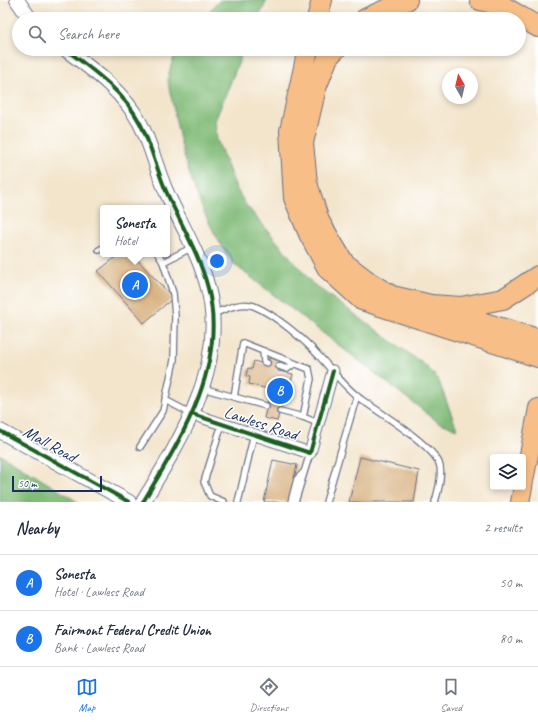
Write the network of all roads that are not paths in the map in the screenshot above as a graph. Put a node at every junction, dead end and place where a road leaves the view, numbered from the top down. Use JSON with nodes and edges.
{"nodes":[{"id":1,"x":17,"y":0,"type":"edge"},
{"id":2,"x":322,"y":0,"type":"edge"},
{"id":3,"x":407,"y":0,"type":"edge"},
{"id":4,"x":480,"y":0,"type":"edge"},
{"id":5,"x":25,"y":12,"type":"edge"},
{"id":6,"x":319,"y":12,"type":"edge"},
{"id":7,"x":380,"y":12,"type":"edge"},
{"id":8,"x":513,"y":12,"type":"edge"},
{"id":9,"x":526,"y":20,"type":"edge"},
{"id":10,"x":538,"y":27,"type":"edge"},
{"id":11,"x":74,"y":56,"type":"edge"},
{"id":12,"x":306,"y":56,"type":"edge"},
{"id":13,"x":329,"y":56,"type":"edge"},
{"id":14,"x":193,"y":247,"type":"junction"},
{"id":15,"x":160,"y":257,"type":"edge"},
{"id":16,"x":163,"y":262,"type":"junction"},
{"id":17,"x":538,"y":276,"type":"edge"},
{"id":18,"x":392,"y":296,"type":"junction"},
{"id":19,"x":213,"y":314,"type":"junction"},
{"id":20,"x":538,"y":339,"type":"edge"},
{"id":21,"x":263,"y":351,"type":"junction"},
{"id":22,"x":538,"y":357,"type":"edge"},
{"id":23,"x":267,"y":363,"type":"dead end"},
{"id":24,"x":294,"y":364,"type":"junction"},
{"id":25,"x":279,"y":366,"type":"dead end"},
{"id":26,"x":333,"y":371,"type":"junction"},
{"id":27,"x":201,"y":388,"type":"junction"},
{"id":28,"x":356,"y":395,"type":"junction"},
{"id":29,"x":234,"y":397,"type":"junction"},
{"id":30,"x":165,"y":400,"type":"junction"},
{"id":31,"x":266,"y":406,"type":"dead end"},
{"id":32,"x":538,"y":408,"type":"edge"},
{"id":33,"x":280,"y":411,"type":"dead end"},
{"id":34,"x":192,"y":414,"type":"junction"},
{"id":35,"x":303,"y":417,"type":"junction"},
{"id":36,"x":318,"y":423,"type":"junction"},
{"id":37,"x":222,"y":424,"type":"junction"},
{"id":38,"x":0,"y":431,"type":"edge"},
{"id":39,"x":254,"y":434,"type":"junction"},
{"id":40,"x":140,"y":447,"type":"dead end"},
{"id":41,"x":310,"y":453,"type":"junction"},
{"id":42,"x":526,"y":470,"type":"edge"},
{"id":43,"x":304,"y":471,"type":"junction"},
{"id":44,"x":522,"y":490,"type":"edge"},
{"id":45,"x":129,"y":502,"type":"edge"},
{"id":46,"x":144,"y":502,"type":"edge"},
{"id":47,"x":224,"y":502,"type":"edge"},
{"id":48,"x":238,"y":502,"type":"edge"},
{"id":49,"x":291,"y":502,"type":"edge"},
{"id":50,"x":295,"y":502,"type":"edge"},
{"id":51,"x":326,"y":502,"type":"edge"},
{"id":52,"x":435,"y":502,"type":"edge"},
{"id":53,"x":520,"y":502,"type":"edge"}],
"edges":[{"from":1,"to":5,"type":"street"},
{"from":2,"to":6,"type":"highway"},
{"from":3,"to":7,"type":"highway"},
{"from":4,"to":8,"type":"highway"},
{"from":9,"to":10,"type":"highway"},
{"from":11,"to":14,"type":"street"},
{"from":12,"to":22,"type":"highway"},
{"from":13,"to":18,"type":"highway"},
{"from":14,"to":16,"type":"lane"},
{"from":14,"to":19,"type":"street"},
{"from":15,"to":16,"type":"lane"},
{"from":16,"to":30,"type":"lane"},
{"from":17,"to":18,"type":"highway"},
{"from":18,"to":20,"type":"highway"},
{"from":19,"to":26,"type":"lane"},
{"from":19,"to":27,"type":"street"},
{"from":21,"to":23,"type":"lane"},
{"from":21,"to":24,"type":"lane"},
{"from":21,"to":29,"type":"lane"},
{"from":24,"to":25,"type":"lane"},
{"from":24,"to":35,"type":"lane"},
{"from":26,"to":28,"type":"lane"},
{"from":26,"to":36,"type":"street","name":"Lawless Road"},
{"from":27,"to":29,"type":"lane"},
{"from":27,"to":34,"type":"street"},
{"from":28,"to":51,"type":"lane"},
{"from":28,"to":52,"type":"lane"},
{"from":29,"to":31,"type":"lane"},
{"from":30,"to":34,"type":"lane"},
{"from":30,"to":40,"type":"lane"},
{"from":32,"to":42,"type":"main road"},
{"from":33,"to":35,"type":"lane"},
{"from":34,"to":37,"type":"street","name":"Lawless Road"},
{"from":34,"to":46,"type":"street"},
{"from":35,"to":36,"type":"lane"},
{"from":36,"to":41,"type":"street","name":"Lawless Road"},
{"from":37,"to":39,"type":"street","name":"Lawless Road"},
{"from":37,"to":47,"type":"lane"},
{"from":38,"to":45,"type":"street","name":"Mall Road"},
{"from":39,"to":41,"type":"street","name":"Lawless Road"},
{"from":39,"to":48,"type":"lane"},
{"from":41,"to":43,"type":"lane"},
{"from":43,"to":49,"type":"lane"},
{"from":43,"to":50,"type":"lane"},
{"from":44,"to":53,"type":"main road"}]}
